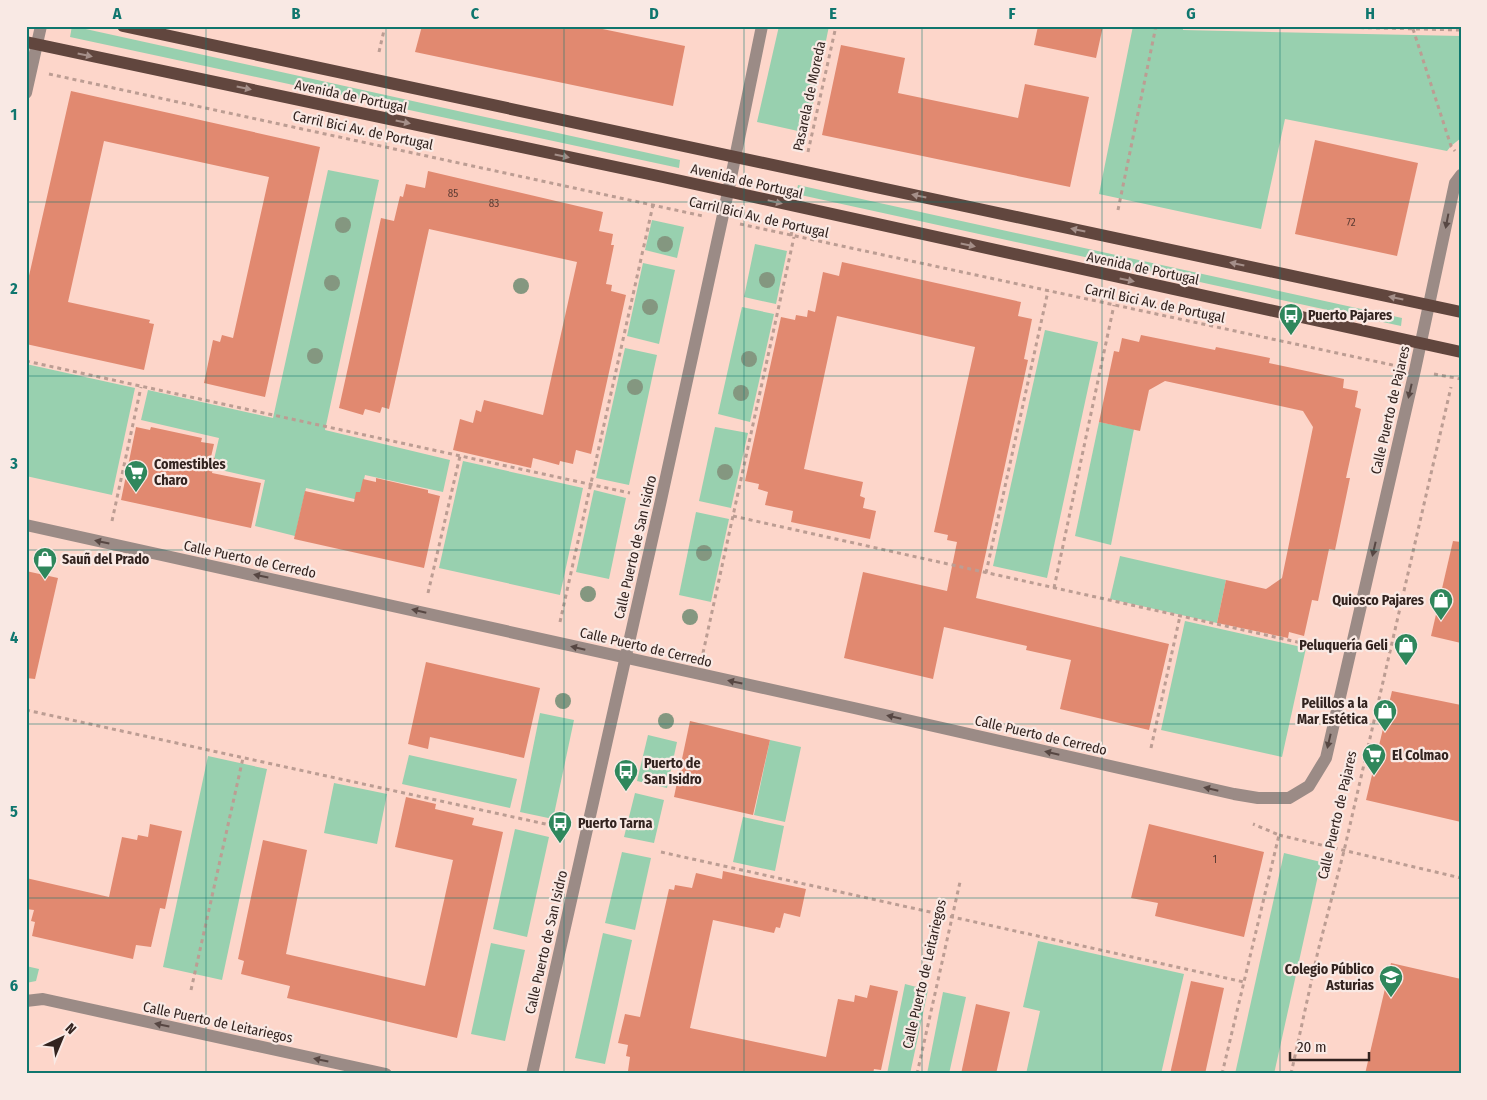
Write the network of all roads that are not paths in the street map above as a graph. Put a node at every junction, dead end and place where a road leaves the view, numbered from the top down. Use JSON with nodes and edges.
{"nodes":[{"id":1,"x":41,"y":26,"type":"edge"},
{"id":2,"x":123,"y":26,"type":"edge"},
{"id":3,"x":762,"y":26,"type":"edge"},
{"id":4,"x":32,"y":43,"type":"edge"},
{"id":5,"x":26,"y":93,"type":"edge"},
{"id":6,"x":734,"y":156,"type":"junction"},
{"id":7,"x":1461,"y":175,"type":"edge"},
{"id":8,"x":728,"y":192,"type":"junction"},
{"id":9,"x":1430,"y":306,"type":"junction"},
{"id":10,"x":1461,"y":312,"type":"edge"},
{"id":11,"x":1421,"y":343,"type":"junction"},
{"id":12,"x":1461,"y":352,"type":"edge"},
{"id":13,"x":26,"y":525,"type":"edge"},
{"id":14,"x":625,"y":658,"type":"junction"},
{"id":15,"x":1258,"y":798,"type":"joint"},
{"id":16,"x":26,"y":1001,"type":"edge"},
{"id":17,"x":386,"y":1074,"type":"edge"},
{"id":18,"x":532,"y":1074,"type":"edge"}],
"edges":[{"from":1,"to":4,"type":"street"},
{"from":2,"to":6,"type":"main road","name":"Avenida de Portugal"},
{"from":3,"to":6,"type":"street","name":"Calle Puerto de San Isidro"},
{"from":4,"to":5,"type":"street"},
{"from":4,"to":8,"type":"main road","name":"Avenida de Portugal","one_way":true},
{"from":6,"to":8,"type":"street","name":"Calle Puerto de San Isidro"},
{"from":9,"to":6,"type":"main road","name":"Avenida de Portugal","one_way":true},
{"from":7,"to":9,"type":"street","name":"Calle Puerto de Pajares","one_way":true},
{"from":8,"to":11,"type":"main road","name":"Avenida de Portugal","one_way":true},
{"from":8,"to":14,"type":"street","name":"Calle Puerto de San Isidro"},
{"from":9,"to":10,"type":"main road","name":"Avenida de Portugal"},
{"from":9,"to":11,"type":"street","name":"Calle Puerto de Pajares"},
{"from":11,"to":12,"type":"main road","name":"Avenida de Portugal"},
{"from":11,"to":15,"type":"street","name":"Calle Puerto de Pajares","one_way":true},
{"from":14,"to":13,"type":"street","name":"Calle Puerto de Cerredo","one_way":true},
{"from":15,"to":14,"type":"street","name":"Calle Puerto de Cerredo","one_way":true},
{"from":14,"to":18,"type":"street","name":"Calle Puerto de San Isidro"},
{"from":17,"to":16,"type":"street","name":"Calle Puerto de Leitariegos","one_way":true}]}
